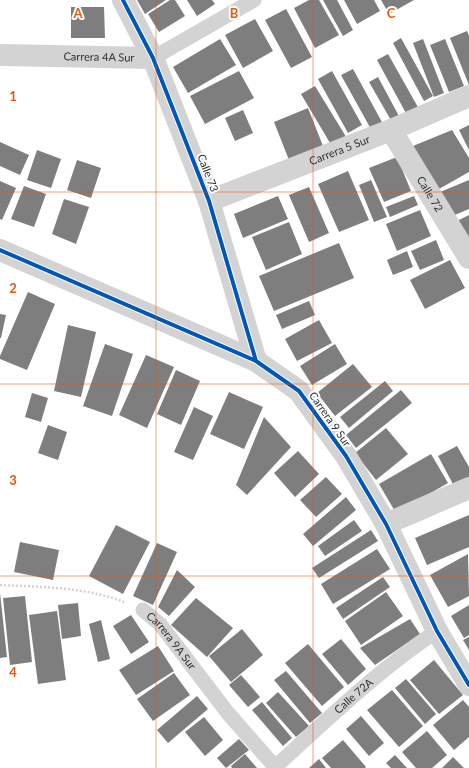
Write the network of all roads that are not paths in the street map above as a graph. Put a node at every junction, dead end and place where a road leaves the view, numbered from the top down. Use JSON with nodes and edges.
{"nodes":[{"id":1,"x":123,"y":0,"type":"edge"},
{"id":2,"x":254,"y":0,"type":"edge"},
{"id":3,"x":0,"y":54,"type":"edge"},
{"id":4,"x":153,"y":58,"type":"junction"},
{"id":5,"x":469,"y":96,"type":"edge"},
{"id":6,"x":391,"y":130,"type":"junction"},
{"id":7,"x":209,"y":201,"type":"junction"},
{"id":8,"x":0,"y":250,"type":"edge"},
{"id":9,"x":469,"y":258,"type":"edge"},
{"id":10,"x":256,"y":361,"type":"junction"},
{"id":11,"x":469,"y":488,"type":"edge"},
{"id":12,"x":386,"y":524,"type":"junction"},
{"id":13,"x":143,"y":610,"type":"road end"},
{"id":14,"x":437,"y":631,"type":"junction"},
{"id":15,"x":469,"y":685,"type":"edge"},
{"id":16,"x":276,"y":768,"type":"edge"}],
"edges":[{"from":1,"to":4,"type":"street","name":"Calle 73"},
{"from":2,"to":4,"type":"lane"},
{"from":3,"to":4,"type":"street","name":"Carrera 4A Sur"},
{"from":4,"to":7,"type":"street","name":"Calle 73"},
{"from":5,"to":6,"type":"street","name":"Carrera 5 Sur"},
{"from":6,"to":7,"type":"street","name":"Carrera 5 Sur"},
{"from":6,"to":9,"type":"street","name":"Calle 72"},
{"from":7,"to":10,"type":"street","name":"Calle 73"},
{"from":8,"to":10,"type":"street","name":"Carrera 9 Sur"},
{"from":10,"to":12,"type":"street","name":"Carrera 9 Sur"},
{"from":11,"to":12,"type":"street"},
{"from":12,"to":14,"type":"street","name":"Carrera 9 Sur"},
{"from":13,"to":16,"type":"lane","name":"Carrera 9A Sur"},
{"from":14,"to":15,"type":"street","name":"Carrera 9 Sur"},
{"from":14,"to":16,"type":"lane","name":"Calle 72A"}]}
